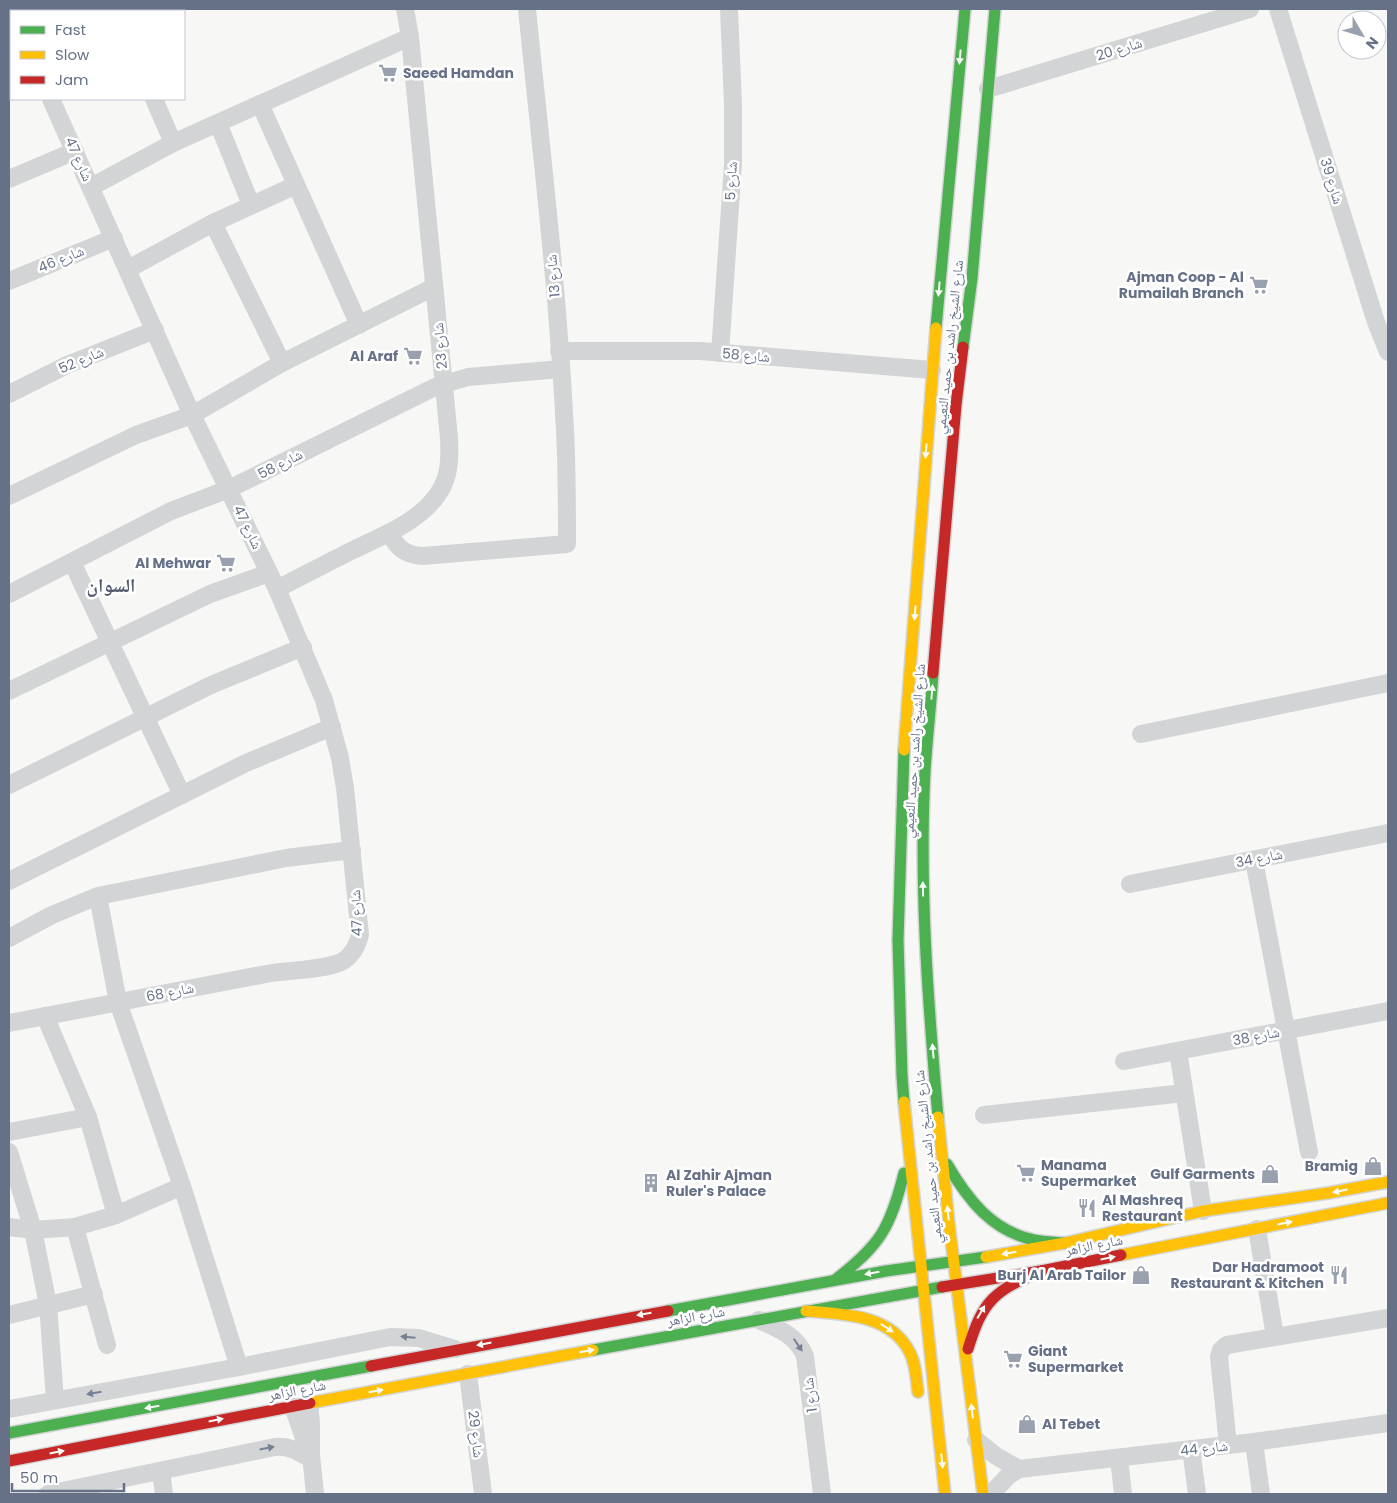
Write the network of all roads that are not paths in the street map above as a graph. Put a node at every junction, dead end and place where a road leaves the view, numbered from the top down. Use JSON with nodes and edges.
{"nodes":[{"id":1,"x":405,"y":9,"type":"edge"},
{"id":2,"x":527,"y":9,"type":"edge"},
{"id":3,"x":729,"y":9,"type":"edge"},
{"id":4,"x":965,"y":9,"type":"edge"},
{"id":5,"x":1250,"y":9,"type":"edge"},
{"id":6,"x":1278,"y":9,"type":"edge"},
{"id":7,"x":994,"y":11,"type":"edge"},
{"id":8,"x":410,"y":38,"type":"junction"},
{"id":9,"x":988,"y":89,"type":"junction"},
{"id":10,"x":51,"y":100,"type":"edge"},
{"id":11,"x":154,"y":100,"type":"edge"},
{"id":12,"x":260,"y":104,"type":"junction"},
{"id":13,"x":218,"y":123,"type":"junction"},
{"id":14,"x":173,"y":143,"type":"junction"},
{"id":15,"x":75,"y":150,"type":"junction"},
{"id":16,"x":950,"y":164,"type":"junction"},
{"id":17,"x":9,"y":178,"type":"edge"},
{"id":18,"x":296,"y":185,"type":"junction"},
{"id":19,"x":91,"y":187,"type":"junction"},
{"id":20,"x":252,"y":205,"type":"junction"},
{"id":21,"x":213,"y":223,"type":"junction"},
{"id":22,"x":114,"y":238,"type":"junction"},
{"id":23,"x":128,"y":269,"type":"junction"},
{"id":24,"x":972,"y":278,"type":"junction"},
{"id":25,"x":9,"y":281,"type":"edge"},
{"id":26,"x":434,"y":287,"type":"junction"},
{"id":27,"x":1382,"y":320,"type":"edge"},
{"id":28,"x":359,"y":325,"type":"junction"},
{"id":29,"x":155,"y":330,"type":"junction"},
{"id":30,"x":559,"y":351,"type":"junction"},
{"id":31,"x":1388,"y":352,"type":"edge"},
{"id":32,"x":720,"y":353,"type":"junction"},
{"id":33,"x":282,"y":363,"type":"junction"},
{"id":34,"x":561,"y":369,"type":"junction"},
{"id":35,"x":932,"y":370,"type":"junction"},
{"id":36,"x":444,"y":383,"type":"junction"},
{"id":37,"x":9,"y":394,"type":"edge"},
{"id":38,"x":192,"y":415,"type":"junction"},
{"id":39,"x":229,"y":489,"type":"junction"},
{"id":40,"x":9,"y":496,"type":"edge"},
{"id":41,"x":390,"y":532,"type":"junction"},
{"id":42,"x":72,"y":562,"type":"junction"},
{"id":43,"x":269,"y":573,"type":"junction"},
{"id":44,"x":277,"y":589,"type":"junction"},
{"id":45,"x":9,"y":594,"type":"edge"},
{"id":46,"x":110,"y":642,"type":"junction"},
{"id":47,"x":303,"y":647,"type":"junction"},
{"id":48,"x":1388,"y":683,"type":"edge"},
{"id":49,"x":9,"y":691,"type":"edge"},
{"id":50,"x":146,"y":718,"type":"junction"},
{"id":51,"x":332,"y":727,"type":"junction"},
{"id":52,"x":1141,"y":734,"type":"dead end"},
{"id":53,"x":9,"y":785,"type":"edge"},
{"id":54,"x":182,"y":795,"type":"junction"},
{"id":55,"x":1388,"y":833,"type":"edge"},
{"id":56,"x":352,"y":850,"type":"junction"},
{"id":57,"x":1254,"y":860,"type":"junction"},
{"id":58,"x":9,"y":881,"type":"edge"},
{"id":59,"x":1130,"y":884,"type":"dead end"},
{"id":60,"x":98,"y":896,"type":"junction"},
{"id":61,"x":9,"y":938,"type":"edge"},
{"id":62,"x":332,"y":965,"type":"joint"},
{"id":63,"x":118,"y":1002,"type":"junction"},
{"id":64,"x":1388,"y":1011,"type":"edge"},
{"id":65,"x":44,"y":1016,"type":"junction"},
{"id":66,"x":9,"y":1023,"type":"edge"},
{"id":67,"x":1286,"y":1030,"type":"junction"},
{"id":68,"x":1178,"y":1051,"type":"junction"},
{"id":69,"x":1124,"y":1061,"type":"dead end"},
{"id":70,"x":1184,"y":1093,"type":"junction"},
{"id":71,"x":984,"y":1115,"type":"dead end"},
{"id":72,"x":88,"y":1117,"type":"junction"},
{"id":73,"x":9,"y":1132,"type":"edge"},
{"id":74,"x":910,"y":1150,"type":"junction"},
{"id":75,"x":9,"y":1152,"type":"edge"},
{"id":76,"x":1309,"y":1152,"type":"dead end"},
{"id":77,"x":942,"y":1156,"type":"junction"},
{"id":78,"x":1388,"y":1182,"type":"edge"},
{"id":79,"x":182,"y":1186,"type":"junction"},
{"id":80,"x":1388,"y":1203,"type":"edge"},
{"id":81,"x":1203,"y":1211,"type":"junction"},
{"id":82,"x":116,"y":1215,"type":"junction"},
{"id":83,"x":75,"y":1227,"type":"junction"},
{"id":84,"x":9,"y":1228,"type":"edge"},
{"id":85,"x":1257,"y":1229,"type":"junction"},
{"id":86,"x":33,"y":1230,"type":"junction"},
{"id":87,"x":1065,"y":1243,"type":"junction"},
{"id":88,"x":954,"y":1262,"type":"junction"},
{"id":89,"x":921,"y":1266,"type":"junction"},
{"id":90,"x":1041,"y":1271,"type":"junction"},
{"id":91,"x":835,"y":1280,"type":"junction"},
{"id":92,"x":957,"y":1285,"type":"junction"},
{"id":93,"x":923,"y":1291,"type":"junction"},
{"id":94,"x":94,"y":1294,"type":"junction"},
{"id":95,"x":48,"y":1305,"type":"junction"},
{"id":96,"x":806,"y":1311,"type":"junction"},
{"id":97,"x":9,"y":1315,"type":"edge"},
{"id":98,"x":1388,"y":1318,"type":"edge"},
{"id":99,"x":758,"y":1320,"type":"junction"},
{"id":100,"x":562,"y":1329,"type":"junction"},
{"id":101,"x":1275,"y":1336,"type":"junction"},
{"id":102,"x":107,"y":1345,"type":"dead end"},
{"id":103,"x":455,"y":1350,"type":"junction"},
{"id":104,"x":966,"y":1358,"type":"junction"},
{"id":105,"x":537,"y":1360,"type":"junction"},
{"id":106,"x":239,"y":1367,"type":"junction"},
{"id":107,"x":468,"y":1374,"type":"junction"},
{"id":108,"x":205,"y":1397,"type":"junction"},
{"id":109,"x":55,"y":1400,"type":"junction"},
{"id":110,"x":920,"y":1403,"type":"dead end"},
{"id":111,"x":301,"y":1404,"type":"junction"},
{"id":112,"x":9,"y":1409,"type":"edge"},
{"id":113,"x":174,"y":1420,"type":"junction"},
{"id":114,"x":1388,"y":1423,"type":"edge"},
{"id":115,"x":9,"y":1433,"type":"edge"},
{"id":116,"x":976,"y":1440,"type":"junction"},
{"id":117,"x":1254,"y":1442,"type":"junction"},
{"id":118,"x":1228,"y":1445,"type":"junction"},
{"id":119,"x":1191,"y":1449,"type":"junction"},
{"id":120,"x":311,"y":1457,"type":"junction"},
{"id":121,"x":1119,"y":1458,"type":"junction"},
{"id":122,"x":9,"y":1461,"type":"edge"},
{"id":123,"x":930,"y":1461,"type":"dead end"},
{"id":124,"x":1019,"y":1469,"type":"junction"},
{"id":125,"x":161,"y":1471,"type":"junction"},
{"id":126,"x":48,"y":1494,"type":"edge"},
{"id":127,"x":164,"y":1494,"type":"edge"},
{"id":128,"x":315,"y":1494,"type":"edge"},
{"id":129,"x":483,"y":1494,"type":"edge"},
{"id":130,"x":822,"y":1494,"type":"edge"},
{"id":131,"x":941,"y":1494,"type":"edge"},
{"id":132,"x":945,"y":1494,"type":"edge"},
{"id":133,"x":983,"y":1494,"type":"edge"},
{"id":134,"x":991,"y":1494,"type":"edge"},
{"id":135,"x":1123,"y":1494,"type":"edge"},
{"id":136,"x":1196,"y":1494,"type":"edge"},
{"id":137,"x":1261,"y":1494,"type":"edge"}],
"edges":[{"from":1,"to":8,"type":"street","name":"شارع 23"},
{"from":2,"to":30,"type":"street","name":"شارع 13"},
{"from":3,"to":32,"type":"street","name":"شارع 5"},
{"from":4,"to":16,"type":"main road","name":"شارع الشيخ راشد بن حميد النعيمي","one_way":true},
{"from":5,"to":9,"type":"street","name":"شارع 20"},
{"from":6,"to":27,"type":"street","name":"شارع 39"},
{"from":7,"to":9,"type":"main road","name":"شارع الشيخ راشد بن حميد النعيمي"},
{"from":8,"to":12,"type":"street"},
{"from":8,"to":26,"type":"street","name":"شارع 23"},
{"from":9,"to":24,"type":"main road","name":"شارع الشيخ راشد بن حميد النعيمي"},
{"from":10,"to":15,"type":"street","name":"شارع 47"},
{"from":11,"to":14,"type":"street"},
{"from":12,"to":13,"type":"street"},
{"from":12,"to":18,"type":"street"},
{"from":13,"to":14,"type":"street"},
{"from":13,"to":20,"type":"street"},
{"from":14,"to":19,"type":"street"},
{"from":15,"to":17,"type":"street"},
{"from":15,"to":19,"type":"street","name":"شارع 47"},
{"from":16,"to":24,"type":"main road"},
{"from":16,"to":35,"type":"main road","name":"شارع الشيخ راشد بن حميد النعيمي","one_way":true},
{"from":18,"to":20,"type":"street"},
{"from":18,"to":28,"type":"street"},
{"from":19,"to":22,"type":"street","name":"شارع 47"},
{"from":20,"to":21,"type":"street"},
{"from":21,"to":23,"type":"street"},
{"from":21,"to":33,"type":"street"},
{"from":22,"to":23,"type":"street","name":"شارع 47"},
{"from":22,"to":25,"type":"street","name":"شارع 46"},
{"from":23,"to":29,"type":"street","name":"شارع 47"},
{"from":77,"to":24,"type":"main road","name":"شارع الشيخ راشد بن حميد النعيمي","one_way":true},
{"from":26,"to":28,"type":"street"},
{"from":26,"to":36,"type":"street","name":"شارع 23"},
{"from":27,"to":31,"type":"street","name":"شارع 39"},
{"from":28,"to":33,"type":"street"},
{"from":29,"to":37,"type":"street","name":"شارع 52"},
{"from":29,"to":38,"type":"street","name":"شارع 47"},
{"from":30,"to":32,"type":"street","name":"شارع 58"},
{"from":30,"to":34,"type":"street","name":"شارع 13"},
{"from":32,"to":35,"type":"street","name":"شارع 58"},
{"from":33,"to":38,"type":"street"},
{"from":34,"to":36,"type":"street","name":"شارع 58"},
{"from":34,"to":41,"type":"street","name":"شارع 13"},
{"from":35,"to":74,"type":"main road","name":"شارع الشيخ راشد بن حميد النعيمي","one_way":true},
{"from":36,"to":39,"type":"street","name":"شارع 58"},
{"from":36,"to":41,"type":"street","name":"شارع 23"},
{"from":38,"to":39,"type":"street","name":"شارع 47"},
{"from":38,"to":40,"type":"street"},
{"from":39,"to":42,"type":"street","name":"شارع 58"},
{"from":39,"to":43,"type":"street","name":"شارع 47"},
{"from":41,"to":44,"type":"street","name":"شارع 23"},
{"from":42,"to":45,"type":"street","name":"شارع 58"},
{"from":42,"to":46,"type":"street"},
{"from":43,"to":44,"type":"street","name":"شارع 47"},
{"from":43,"to":46,"type":"street"},
{"from":44,"to":47,"type":"street","name":"شارع 47"},
{"from":46,"to":49,"type":"street"},
{"from":46,"to":50,"type":"street"},
{"from":47,"to":50,"type":"street"},
{"from":47,"to":51,"type":"street","name":"شارع 47"},
{"from":48,"to":52,"type":"street"},
{"from":50,"to":53,"type":"street"},
{"from":50,"to":54,"type":"street"},
{"from":51,"to":54,"type":"street"},
{"from":51,"to":56,"type":"street","name":"شارع 47"},
{"from":54,"to":58,"type":"street"},
{"from":55,"to":57,"type":"street","name":"شارع 34"},
{"from":56,"to":60,"type":"street"},
{"from":56,"to":62,"type":"street","name":"شارع 47"},
{"from":57,"to":59,"type":"street","name":"شارع 34"},
{"from":57,"to":67,"type":"street"},
{"from":60,"to":61,"type":"street"},
{"from":60,"to":63,"type":"street"},
{"from":62,"to":63,"type":"street","name":"شارع 68"},
{"from":63,"to":65,"type":"street","name":"شارع 68"},
{"from":63,"to":79,"type":"street"},
{"from":64,"to":67,"type":"street","name":"شارع 38"},
{"from":65,"to":66,"type":"street","name":"شارع 68"},
{"from":65,"to":72,"type":"street"},
{"from":67,"to":68,"type":"street","name":"شارع 38"},
{"from":67,"to":76,"type":"street"},
{"from":68,"to":69,"type":"street","name":"شارع 38"},
{"from":68,"to":70,"type":"street"},
{"from":70,"to":71,"type":"street"},
{"from":70,"to":81,"type":"street"},
{"from":72,"to":73,"type":"street"},
{"from":72,"to":82,"type":"street"},
{"from":74,"to":89,"type":"main road","name":"شارع الشيخ راشد بن حميد النعيمي"},
{"from":74,"to":91,"type":"main road"},
{"from":75,"to":86,"type":"street"},
{"from":77,"to":87,"type":"main road"},
{"from":88,"to":77,"type":"main road","name":"شارع الشيخ راشد بن حميد النعيمي","one_way":true},
{"from":78,"to":81,"type":"main road","name":"شارع الزاهر","one_way":true},
{"from":79,"to":82,"type":"street"},
{"from":79,"to":106,"type":"street"},
{"from":85,"to":80,"type":"main road","name":"شارع الزاهر","one_way":true},
{"from":81,"to":87,"type":"main road","name":"شارع الزاهر"},
{"from":82,"to":83,"type":"street"},
{"from":83,"to":86,"type":"street"},
{"from":83,"to":94,"type":"street"},
{"from":84,"to":86,"type":"street"},
{"from":90,"to":85,"type":"main road","name":"شارع الزاهر","one_way":true},
{"from":85,"to":101,"type":"street"},
{"from":86,"to":95,"type":"street"},
{"from":87,"to":88,"type":"main road","name":"شارع الزاهر","one_way":true},
{"from":88,"to":89,"type":"main road","name":"شارع الزاهر"},
{"from":88,"to":92,"type":"main road","name":"شارع الشيخ راشد بن حميد النعيمي"},
{"from":89,"to":91,"type":"main road","name":"شارع الزاهر","one_way":true},
{"from":89,"to":93,"type":"main road","name":"شارع الشيخ راشد بن حميد النعيمي"},
{"from":90,"to":92,"type":"main road","name":"شارع الزاهر"},
{"from":104,"to":90,"type":"main road","one_way":true},
{"from":91,"to":100,"type":"main road","name":"شارع الزاهر","one_way":true},
{"from":92,"to":93,"type":"main road","name":"شارع الزاهر"},
{"from":92,"to":104,"type":"main road","name":"شارع الشيخ راشد بن حميد النعيمي"},
{"from":93,"to":96,"type":"main road","name":"شارع الزاهر"},
{"from":93,"to":132,"type":"main road","name":"شارع الشيخ راشد بن حميد النعيمي","one_way":true},
{"from":94,"to":95,"type":"street"},
{"from":94,"to":102,"type":"street"},
{"from":95,"to":97,"type":"street"},
{"from":95,"to":109,"type":"street"},
{"from":96,"to":99,"type":"main road","name":"شارع الزاهر"},
{"from":96,"to":110,"type":"main road","one_way":true},
{"from":98,"to":101,"type":"street"},
{"from":105,"to":99,"type":"main road","name":"شارع الزاهر","one_way":true},
{"from":99,"to":130,"type":"street","name":"شارع 1","one_way":true},
{"from":100,"to":103,"type":"main road","name":"شارع الزاهر","one_way":true},
{"from":100,"to":105,"type":"main road"},
{"from":101,"to":118,"type":"street"},
{"from":103,"to":106,"type":"street","one_way":true},
{"from":103,"to":108,"type":"main road","name":"شارع الزاهر"},
{"from":116,"to":104,"type":"main road","name":"شارع الشيخ راشد بن حميد النعيمي","one_way":true},
{"from":105,"to":107,"type":"main road","name":"شارع الزاهر"},
{"from":106,"to":109,"type":"street","one_way":true},
{"from":111,"to":107,"type":"main road","name":"شارع الزاهر","one_way":true},
{"from":107,"to":129,"type":"street","name":"شارع 29"},
{"from":108,"to":113,"type":"main road"},
{"from":108,"to":115,"type":"main road","name":"شارع الزاهر","one_way":true},
{"from":109,"to":112,"type":"street"},
{"from":113,"to":111,"type":"main road","name":"شارع الزاهر","one_way":true},
{"from":111,"to":120,"type":"street"},
{"from":122,"to":113,"type":"main road","name":"شارع الزاهر","one_way":true},
{"from":114,"to":117,"type":"street","name":"شارع 44"},
{"from":116,"to":124,"type":"street"},
{"from":116,"to":133,"type":"main road","name":"شارع الشيخ راشد بن حميد النعيمي"},
{"from":117,"to":118,"type":"street","name":"شارع 44"},
{"from":117,"to":137,"type":"street"},
{"from":118,"to":119,"type":"street","name":"شارع 44"},
{"from":119,"to":121,"type":"street","name":"شارع 44"},
{"from":119,"to":136,"type":"street"},
{"from":125,"to":120,"type":"street","one_way":true},
{"from":120,"to":128,"type":"street"},
{"from":121,"to":124,"type":"street","name":"شارع 44"},
{"from":121,"to":135,"type":"street"},
{"from":123,"to":131,"type":"main road"},
{"from":124,"to":134,"type":"street"},
{"from":125,"to":126,"type":"street"},
{"from":125,"to":127,"type":"street"}]}
